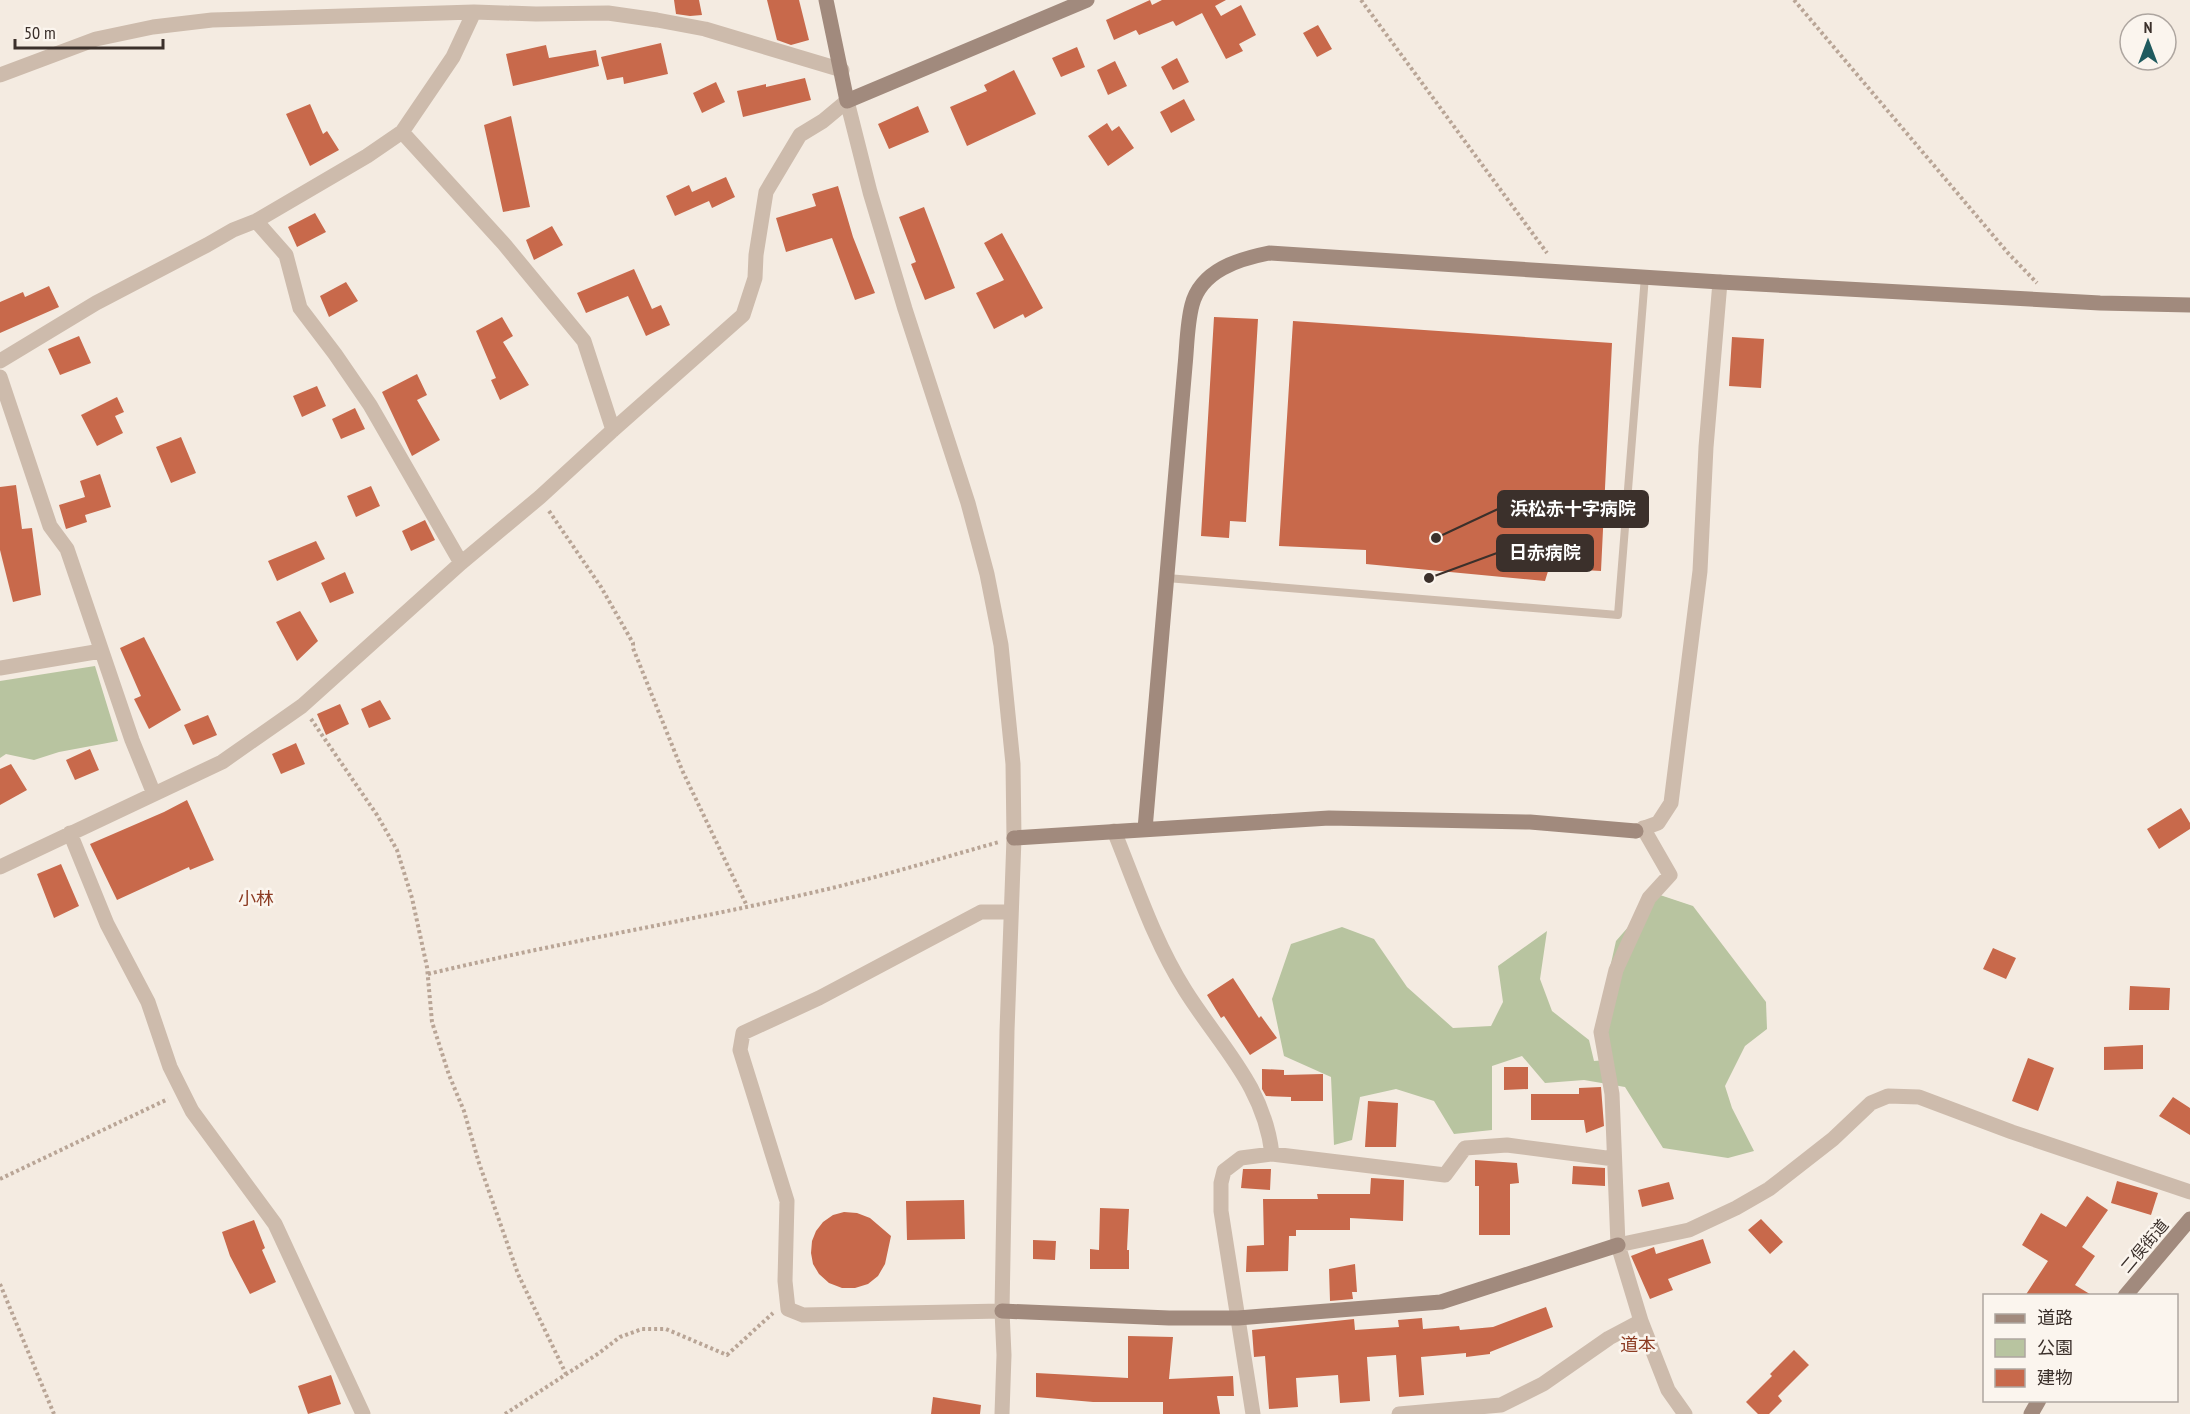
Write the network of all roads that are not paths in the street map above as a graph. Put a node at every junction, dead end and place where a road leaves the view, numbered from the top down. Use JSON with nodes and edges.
{"nodes":[{"id":1,"x":826,"y":0,"type":"edge"},
{"id":2,"x":1087,"y":0,"type":"edge"},
{"id":3,"x":416,"y":6,"type":"edge"},
{"id":4,"x":474,"y":12,"type":"junction"},
{"id":5,"x":842,"y":70,"type":"junction"},
{"id":6,"x":0,"y":75,"type":"edge"},
{"id":7,"x":847,"y":101,"type":"junction"},
{"id":8,"x":402,"y":132,"type":"junction"},
{"id":9,"x":256,"y":221,"type":"junction"},
{"id":10,"x":1645,"y":276,"type":"junction"},
{"id":11,"x":1720,"y":282,"type":"junction"},
{"id":12,"x":2190,"y":305,"type":"edge"},
{"id":13,"x":0,"y":361,"type":"edge"},
{"id":14,"x":0,"y":376,"type":"edge"},
{"id":15,"x":613,"y":430,"type":"junction"},
{"id":16,"x":461,"y":563,"type":"junction"},
{"id":17,"x":1167,"y":578,"type":"junction"},
{"id":18,"x":101,"y":651,"type":"junction"},
{"id":19,"x":0,"y":668,"type":"edge"},
{"id":20,"x":154,"y":794,"type":"junction"},
{"id":21,"x":1145,"y":829,"type":"junction"},
{"id":22,"x":1640,"y":830,"type":"junction"},
{"id":23,"x":1114,"y":831,"type":"junction"},
{"id":24,"x":70,"y":833,"type":"junction"},
{"id":25,"x":1014,"y":838,"type":"junction"},
{"id":26,"x":0,"y":867,"type":"edge"},
{"id":27,"x":1011,"y":912,"type":"junction"},
{"id":28,"x":1272,"y":1154,"type":"junction"},
{"id":29,"x":1614,"y":1159,"type":"junction"},
{"id":30,"x":2190,"y":1192,"type":"edge"},
{"id":31,"x":2190,"y":1219,"type":"edge"},
{"id":32,"x":1618,"y":1245,"type":"junction"},
{"id":33,"x":2127,"y":1294,"type":"edge"},
{"id":34,"x":1002,"y":1311,"type":"junction"},
{"id":35,"x":1238,"y":1318,"type":"junction"},
{"id":36,"x":1641,"y":1321,"type":"junction"},
{"id":37,"x":363,"y":1414,"type":"edge"},
{"id":38,"x":1002,"y":1414,"type":"edge"},
{"id":39,"x":1253,"y":1414,"type":"edge"},
{"id":40,"x":1399,"y":1414,"type":"edge"},
{"id":41,"x":1685,"y":1414,"type":"edge"}],
"edges":[{"from":1,"to":5,"type":"street"},
{"from":2,"to":7,"type":"street"},
{"from":3,"to":4,"type":"street"},
{"from":3,"to":6,"type":"street"},
{"from":4,"to":5,"type":"street"},
{"from":4,"to":8,"type":"street"},
{"from":5,"to":7,"type":"street"},
{"from":7,"to":15,"type":"street"},
{"from":7,"to":25,"type":"street"},
{"from":8,"to":9,"type":"street"},
{"from":8,"to":15,"type":"street"},
{"from":9,"to":13,"type":"street"},
{"from":9,"to":16,"type":"street"},
{"from":10,"to":11,"type":"street"},
{"from":10,"to":17,"type":"street"},
{"from":10,"to":17,"type":"lane"},
{"from":11,"to":12,"type":"street"},
{"from":11,"to":22,"type":"street"},
{"from":14,"to":18,"type":"street"},
{"from":15,"to":16,"type":"street"},
{"from":16,"to":20,"type":"street"},
{"from":17,"to":21,"type":"street"},
{"from":18,"to":19,"type":"street"},
{"from":18,"to":20,"type":"street"},
{"from":20,"to":24,"type":"street"},
{"from":21,"to":22,"type":"street"},
{"from":21,"to":23,"type":"street"},
{"from":22,"to":29,"type":"street"},
{"from":23,"to":25,"type":"street"},
{"from":23,"to":28,"type":"street"},
{"from":24,"to":26,"type":"street"},
{"from":24,"to":37,"type":"street"},
{"from":25,"to":27,"type":"street"},
{"from":27,"to":34,"type":"street"},
{"from":27,"to":34,"type":"street"},
{"from":28,"to":29,"type":"street"},
{"from":28,"to":35,"type":"street"},
{"from":29,"to":32,"type":"street"},
{"from":30,"to":32,"type":"street"},
{"from":31,"to":33,"type":"street","name":"二俣街道"},
{"from":32,"to":35,"type":"street"},
{"from":32,"to":36,"type":"street"},
{"from":34,"to":35,"type":"street"},
{"from":34,"to":38,"type":"street"},
{"from":35,"to":39,"type":"street"},
{"from":36,"to":40,"type":"street"},
{"from":36,"to":41,"type":"street"}]}
